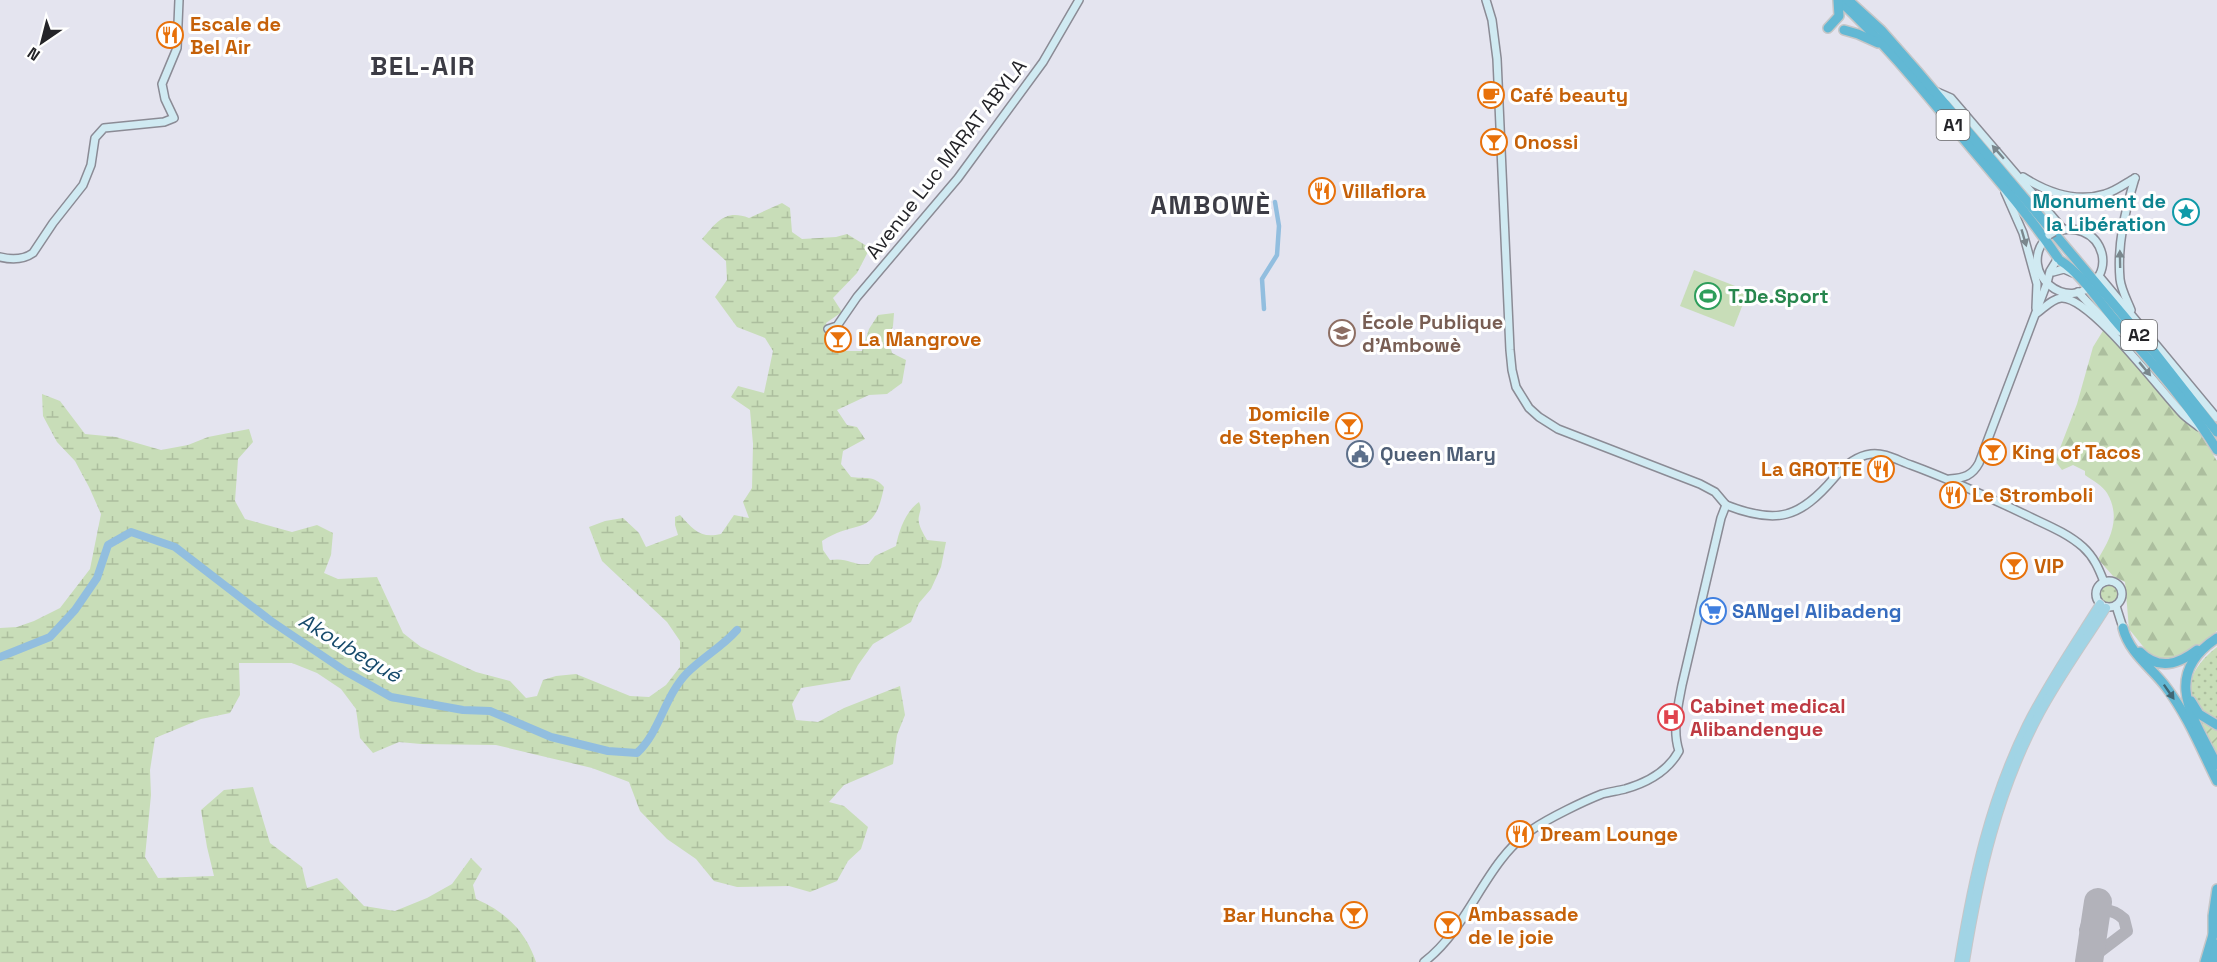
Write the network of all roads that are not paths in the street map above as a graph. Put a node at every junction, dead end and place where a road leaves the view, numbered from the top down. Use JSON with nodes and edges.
{"nodes":[{"id":1,"x":179,"y":0,"type":"edge"},
{"id":2,"x":1079,"y":0,"type":"edge"},
{"id":3,"x":1486,"y":0,"type":"edge"},
{"id":4,"x":1838,"y":0,"type":"edge"},
{"id":5,"x":1848,"y":0,"type":"edge"},
{"id":6,"x":1828,"y":28,"type":"dead end"},
{"id":7,"x":1844,"y":30,"type":"dead end"},
{"id":8,"x":1883,"y":45,"type":"junction"},
{"id":9,"x":2009,"y":179,"type":"junction"},
{"id":10,"x":2035,"y":225,"type":"junction"},
{"id":11,"x":2054,"y":235,"type":"junction"},
{"id":12,"x":2063,"y":256,"type":"junction"},
{"id":13,"x":0,"y":257,"type":"edge"},
{"id":14,"x":2052,"y":272,"type":"junction"},
{"id":15,"x":2075,"y":274,"type":"junction"},
{"id":16,"x":2035,"y":278,"type":"junction"},
{"id":17,"x":2094,"y":282,"type":"junction"},
{"id":18,"x":2047,"y":284,"type":"junction"},
{"id":19,"x":2078,"y":292,"type":"junction"},
{"id":20,"x":2061,"y":298,"type":"junction"},
{"id":21,"x":2035,"y":315,"type":"junction"},
{"id":22,"x":2132,"y":315,"type":"junction"},
{"id":23,"x":828,"y":328,"type":"dead end"},
{"id":24,"x":2128,"y":336,"type":"junction"},
{"id":25,"x":2217,"y":418,"type":"edge"},
{"id":26,"x":2205,"y":430,"type":"junction"},
{"id":27,"x":2217,"y":432,"type":"edge"},
{"id":28,"x":2217,"y":450,"type":"edge"},
{"id":29,"x":1971,"y":474,"type":"junction"},
{"id":30,"x":1948,"y":479,"type":"junction"},
{"id":31,"x":1972,"y":489,"type":"junction"},
{"id":32,"x":1726,"y":506,"type":"junction"},
{"id":33,"x":2104,"y":582,"type":"junction"},
{"id":34,"x":2103,"y":606,"type":"junction"},
{"id":35,"x":2116,"y":606,"type":"junction"},
{"id":36,"x":2123,"y":628,"type":"junction"},
{"id":37,"x":2215,"y":641,"type":"edge"},
{"id":38,"x":2217,"y":725,"type":"edge"},
{"id":39,"x":2217,"y":765,"type":"edge"},
{"id":40,"x":2217,"y":781,"type":"edge"},
{"id":41,"x":2217,"y":889,"type":"edge"},
{"id":42,"x":2217,"y":920,"type":"edge"},
{"id":43,"x":2213,"y":934,"type":"junction"},
{"id":44,"x":2217,"y":944,"type":"edge"},
{"id":45,"x":1424,"y":962,"type":"edge"},
{"id":46,"x":1959,"y":962,"type":"edge"},
{"id":47,"x":1965,"y":962,"type":"edge"},
{"id":48,"x":2205,"y":962,"type":"edge"},
{"id":49,"x":2213,"y":962,"type":"edge"}],
"edges":[{"from":1,"to":13,"type":"main road"},
{"from":2,"to":23,"type":"main road","name":"Avenue Luc MARAT ABYLA"},
{"from":3,"to":32,"type":"main road"},
{"from":4,"to":6,"type":"highway"},
{"from":4,"to":8,"type":"highway","number":"A1"},
{"from":9,"to":5,"type":"highway","number":"A1","one_way":true},
{"from":7,"to":8,"type":"highway"},
{"from":8,"to":9,"type":"highway","number":"A1"},
{"from":9,"to":10,"type":"highway","number":"A1"},
{"from":9,"to":11,"type":"highway","number":"A1"},
{"from":9,"to":12,"type":"highway"},
{"from":9,"to":16,"type":"main road","one_way":true},
{"from":22,"to":9,"type":"main road","one_way":true},
{"from":10,"to":11,"type":"highway","number":"A1"},
{"from":10,"to":14,"type":"main road"},
{"from":11,"to":12,"type":"highway","number":"A1"},
{"from":11,"to":17,"type":"highway","number":"A2"},
{"from":11,"to":17,"type":"main road"},
{"from":11,"to":18,"type":"main road"},
{"from":12,"to":14,"type":"main road"},
{"from":12,"to":15,"type":"highway","number":"A2"},
{"from":12,"to":17,"type":"highway"},
{"from":14,"to":15,"type":"main road"},
{"from":14,"to":18,"type":"main road"},
{"from":15,"to":17,"type":"highway","number":"A2"},
{"from":16,"to":18,"type":"main road"},
{"from":16,"to":21,"type":"main road"},
{"from":17,"to":19,"type":"main road"},
{"from":17,"to":22,"type":"main road"},
{"from":17,"to":24,"type":"highway","number":"A2"},
{"from":17,"to":27,"type":"highway","number":"A2"},
{"from":18,"to":19,"type":"main road"},
{"from":18,"to":20,"type":"main road"},
{"from":18,"to":21,"type":"main road"},
{"from":19,"to":24,"type":"main road"},
{"from":20,"to":21,"type":"main road"},
{"from":20,"to":26,"type":"main road","one_way":true},
{"from":21,"to":29,"type":"main road"},
{"from":22,"to":25,"type":"main road"},
{"from":24,"to":26,"type":"highway","number":"A2"},
{"from":26,"to":28,"type":"highway","number":"A2"},
{"from":29,"to":30,"type":"main road"},
{"from":29,"to":31,"type":"main road"},
{"from":30,"to":31,"type":"main road"},
{"from":30,"to":32,"type":"main road"},
{"from":31,"to":33,"type":"main road"},
{"from":32,"to":45,"type":"main road"},
{"from":33,"to":34,"type":"main road"},
{"from":33,"to":35,"type":"main road"},
{"from":34,"to":35,"type":"main road"},
{"from":34,"to":46,"type":"main road"},
{"from":34,"to":47,"type":"main road"},
{"from":35,"to":36,"type":"main road"},
{"from":36,"to":37,"type":"highway"},
{"from":36,"to":40,"type":"highway","one_way":true},
{"from":37,"to":38,"type":"highway"},
{"from":37,"to":39,"type":"highway"},
{"from":41,"to":43,"type":"highway"},
{"from":42,"to":43,"type":"highway"},
{"from":43,"to":48,"type":"highway"},
{"from":44,"to":49,"type":"highway"}]}
